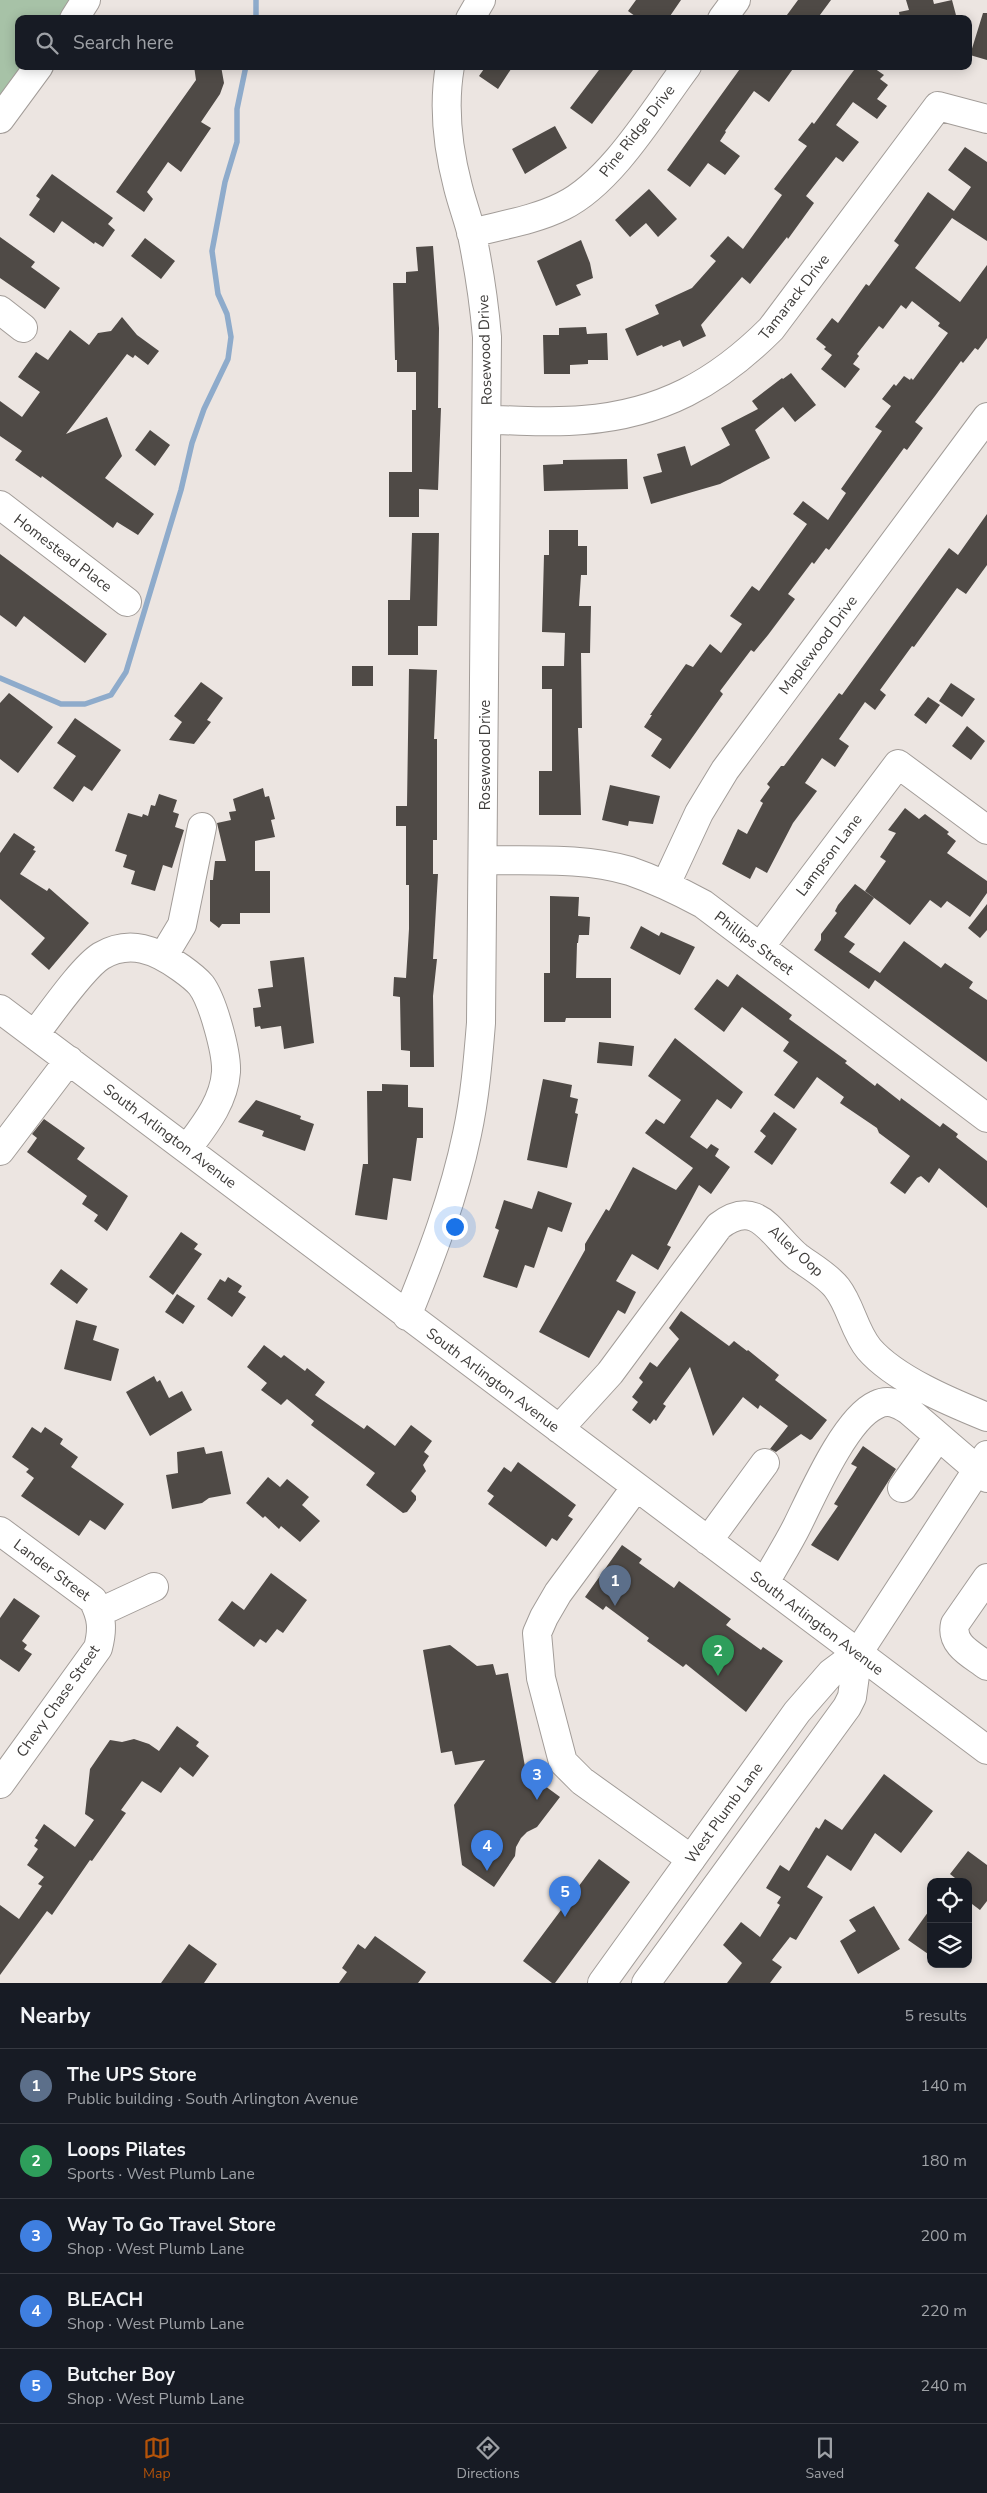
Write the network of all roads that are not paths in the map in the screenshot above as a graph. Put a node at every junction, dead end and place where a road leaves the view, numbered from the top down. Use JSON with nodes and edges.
{"nodes":[{"id":1,"x":70,"y":0,"type":"edge"},
{"id":2,"x":86,"y":0,"type":"edge"},
{"id":3,"x":481,"y":0,"type":"edge"},
{"id":4,"x":736,"y":0,"type":"edge"},
{"id":5,"x":72,"y":15,"type":"edge"},
{"id":6,"x":76,"y":15,"type":"edge"},
{"id":7,"x":472,"y":15,"type":"edge"},
{"id":8,"x":725,"y":15,"type":"edge"},
{"id":9,"x":36,"y":70,"type":"edge"},
{"id":10,"x":450,"y":70,"type":"edge"},
{"id":11,"x":684,"y":70,"type":"edge"},
{"id":12,"x":0,"y":119,"type":"edge"},
{"id":13,"x":987,"y":119,"type":"edge"},
{"id":14,"x":472,"y":233,"type":"junction"},
{"id":15,"x":0,"y":310,"type":"edge"},
{"id":16,"x":23,"y":328,"type":"dead end"},
{"id":17,"x":987,"y":417,"type":"edge"},
{"id":18,"x":487,"y":420,"type":"junction"},
{"id":19,"x":0,"y":505,"type":"edge"},
{"id":20,"x":127,"y":602,"type":"dead end"},
{"id":21,"x":202,"y":827,"type":"dead end"},
{"id":22,"x":987,"y":830,"type":"edge"},
{"id":23,"x":484,"y":860,"type":"junction"},
{"id":24,"x":666,"y":884,"type":"junction"},
{"id":25,"x":760,"y":947,"type":"junction"},
{"id":26,"x":164,"y":955,"type":"junction"},
{"id":27,"x":0,"y":1009,"type":"edge"},
{"id":28,"x":35,"y":1034,"type":"junction"},
{"id":29,"x":69,"y":1060,"type":"junction"},
{"id":30,"x":987,"y":1118,"type":"edge"},
{"id":31,"x":187,"y":1149,"type":"junction"},
{"id":32,"x":0,"y":1151,"type":"edge"},
{"id":33,"x":406,"y":1316,"type":"junction"},
{"id":34,"x":987,"y":1416,"type":"edge"},
{"id":35,"x":559,"y":1429,"type":"junction"},
{"id":36,"x":938,"y":1437,"type":"junction"},
{"id":37,"x":765,"y":1463,"type":"dead end"},
{"id":38,"x":984,"y":1468,"type":"edge"},
{"id":39,"x":636,"y":1487,"type":"junction"},
{"id":40,"x":902,"y":1488,"type":"dead end"},
{"id":41,"x":0,"y":1531,"type":"edge"},
{"id":42,"x":708,"y":1541,"type":"junction"},
{"id":43,"x":986,"y":1582,"type":"edge"},
{"id":44,"x":765,"y":1583,"type":"junction"},
{"id":45,"x":154,"y":1587,"type":"dead end"},
{"id":46,"x":100,"y":1612,"type":"junction"},
{"id":47,"x":858,"y":1653,"type":"junction"},
{"id":48,"x":987,"y":1666,"type":"edge"},
{"id":49,"x":987,"y":1750,"type":"edge"},
{"id":50,"x":0,"y":1784,"type":"edge"},
{"id":51,"x":691,"y":1859,"type":"junction"},
{"id":52,"x":602,"y":1983,"type":"edge"},
{"id":53,"x":646,"y":1983,"type":"edge"}],
"edges":[{"from":1,"to":5,"type":"street"},
{"from":2,"to":6,"type":"street"},
{"from":3,"to":7,"type":"street"},
{"from":4,"to":8,"type":"street"},
{"from":9,"to":12,"type":"street"},
{"from":10,"to":14,"type":"street","name":"Rosewood Drive"},
{"from":11,"to":14,"type":"street","name":"Pine Ridge Drive"},
{"from":13,"to":18,"type":"street","name":"Tamarack Drive"},
{"from":14,"to":18,"type":"street","name":"Rosewood Drive"},
{"from":15,"to":16,"type":"street"},
{"from":17,"to":24,"type":"street","name":"Maplewood Drive"},
{"from":18,"to":23,"type":"street","name":"Rosewood Drive"},
{"from":19,"to":20,"type":"street","name":"Homestead Place"},
{"from":21,"to":26,"type":"street"},
{"from":22,"to":25,"type":"street","name":"Lampson Lane"},
{"from":23,"to":24,"type":"street","name":"Phillips Street"},
{"from":23,"to":33,"type":"street","name":"Rosewood Drive"},
{"from":24,"to":25,"type":"street","name":"Phillips Street"},
{"from":25,"to":30,"type":"street","name":"Phillips Street"},
{"from":26,"to":28,"type":"street"},
{"from":26,"to":31,"type":"street"},
{"from":27,"to":28,"type":"street","name":"South Arlington Avenue"},
{"from":28,"to":29,"type":"street","name":"South Arlington Avenue"},
{"from":29,"to":31,"type":"street","name":"South Arlington Avenue"},
{"from":29,"to":32,"type":"street"},
{"from":31,"to":33,"type":"street","name":"South Arlington Avenue"},
{"from":33,"to":35,"type":"street","name":"South Arlington Avenue"},
{"from":34,"to":35,"type":"street","name":"Alley Oop"},
{"from":35,"to":39,"type":"street","name":"South Arlington Avenue"},
{"from":36,"to":38,"type":"street"},
{"from":36,"to":40,"type":"street"},
{"from":36,"to":44,"type":"street"},
{"from":37,"to":42,"type":"street"},
{"from":38,"to":47,"type":"street","name":"West Plumb Lane"},
{"from":39,"to":42,"type":"street","name":"South Arlington Avenue"},
{"from":39,"to":51,"type":"street"},
{"from":41,"to":46,"type":"street","name":"Lander Street"},
{"from":42,"to":44,"type":"street","name":"South Arlington Avenue"},
{"from":43,"to":48,"type":"street"},
{"from":44,"to":47,"type":"street","name":"South Arlington Avenue"},
{"from":45,"to":46,"type":"street"},
{"from":46,"to":50,"type":"street","name":"Chevy Chase Street"},
{"from":47,"to":49,"type":"street","name":"South Arlington Avenue"},
{"from":47,"to":51,"type":"street","name":"West Plumb Lane"},
{"from":47,"to":53,"type":"street","name":"West Plumb Lane"},
{"from":51,"to":52,"type":"street","name":"West Plumb Lane"}]}
